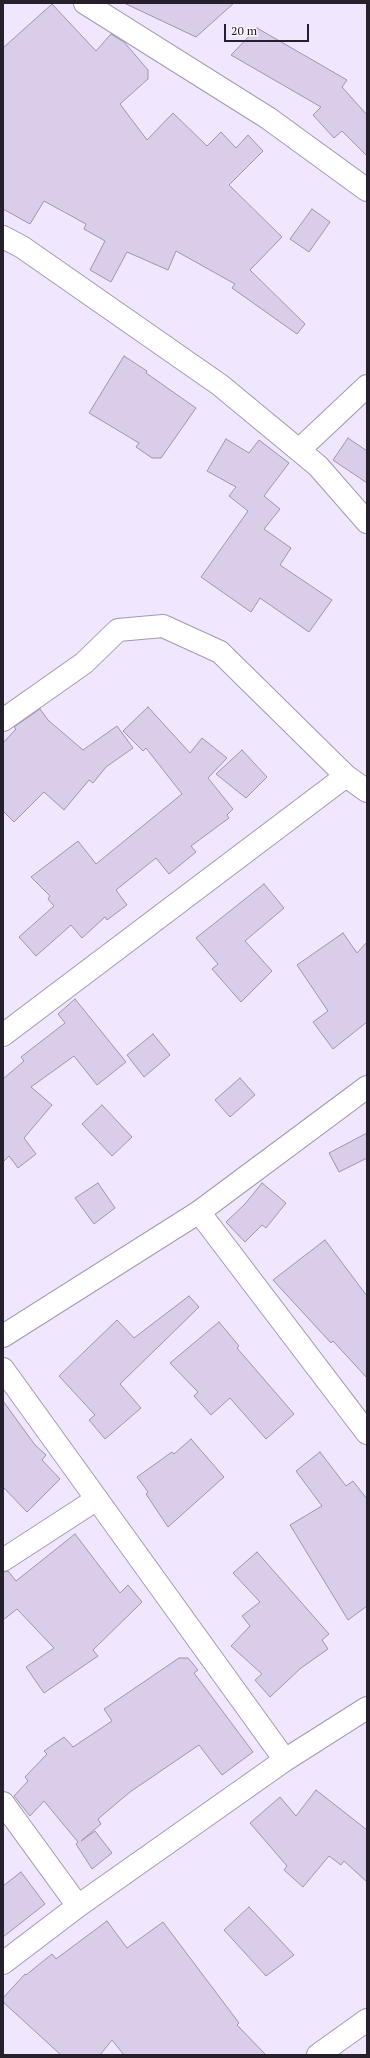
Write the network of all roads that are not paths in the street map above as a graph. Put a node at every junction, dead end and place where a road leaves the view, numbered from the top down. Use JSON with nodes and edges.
{"nodes":[{"id":1,"x":85,"y":3,"type":"edge"},
{"id":2,"x":367,"y":190,"type":"edge"},
{"id":3,"x":3,"y":237,"type":"edge"},
{"id":4,"x":367,"y":386,"type":"edge"},
{"id":5,"x":299,"y":450,"type":"junction"},
{"id":6,"x":367,"y":522,"type":"edge"},
{"id":7,"x":3,"y":720,"type":"edge"},
{"id":8,"x":346,"y":776,"type":"junction"},
{"id":9,"x":367,"y":791,"type":"edge"},
{"id":10,"x":3,"y":1035,"type":"edge"},
{"id":11,"x":367,"y":1087,"type":"edge"},
{"id":12,"x":199,"y":1212,"type":"junction"},
{"id":13,"x":3,"y":1336,"type":"edge"},
{"id":14,"x":3,"y":1369,"type":"edge"},
{"id":15,"x":367,"y":1433,"type":"edge"},
{"id":16,"x":97,"y":1499,"type":"junction"},
{"id":17,"x":3,"y":1560,"type":"edge"},
{"id":18,"x":367,"y":1708,"type":"edge"},
{"id":19,"x":285,"y":1760,"type":"junction"},
{"id":20,"x":3,"y":1803,"type":"edge"},
{"id":21,"x":78,"y":1906,"type":"junction"},
{"id":22,"x":3,"y":1963,"type":"edge"},
{"id":23,"x":367,"y":2020,"type":"edge"},
{"id":24,"x":318,"y":2055,"type":"edge"}],
"edges":[{"from":1,"to":2,"type":"street"},
{"from":3,"to":5,"type":"street"},
{"from":4,"to":5,"type":"street"},
{"from":5,"to":6,"type":"street"},
{"from":7,"to":8,"type":"street"},
{"from":8,"to":9,"type":"street"},
{"from":8,"to":10,"type":"street"},
{"from":11,"to":12,"type":"street"},
{"from":12,"to":13,"type":"street"},
{"from":12,"to":15,"type":"street"},
{"from":14,"to":16,"type":"street"},
{"from":16,"to":17,"type":"street"},
{"from":16,"to":19,"type":"street"},
{"from":18,"to":19,"type":"street"},
{"from":19,"to":21,"type":"street"},
{"from":20,"to":21,"type":"street"},
{"from":21,"to":22,"type":"street"},
{"from":23,"to":24,"type":"street"}]}
